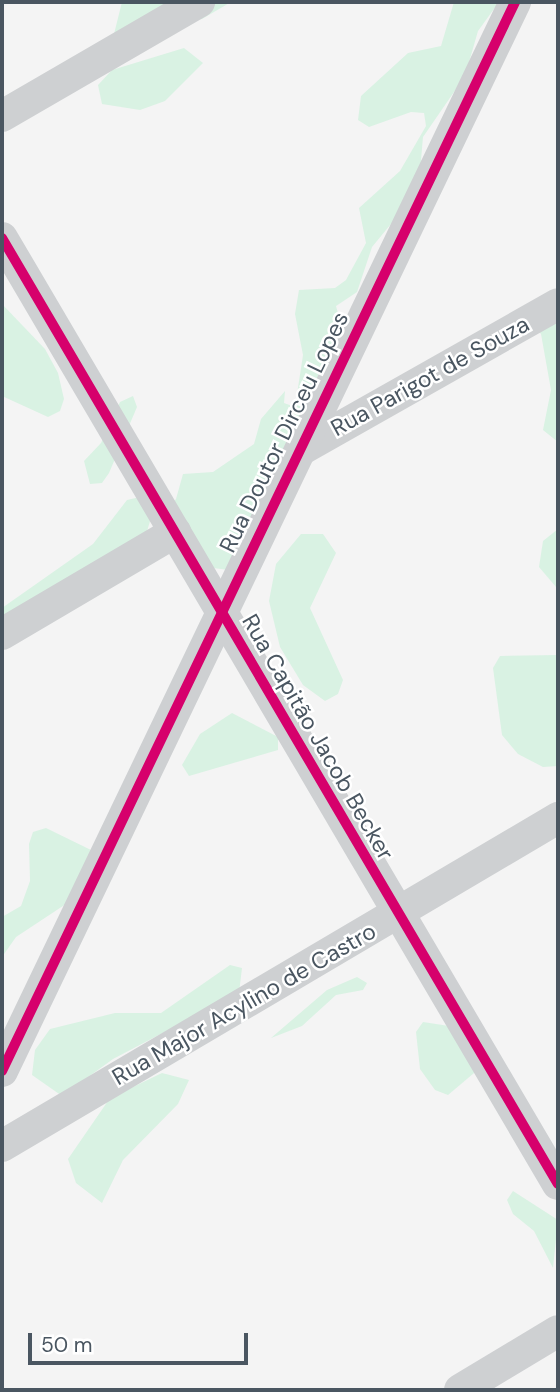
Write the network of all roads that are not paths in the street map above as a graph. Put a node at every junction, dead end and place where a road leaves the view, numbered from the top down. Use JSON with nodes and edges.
{"nodes":[{"id":1,"x":199,"y":2,"type":"edge"},
{"id":2,"x":515,"y":2,"type":"edge"},
{"id":3,"x":2,"y":116,"type":"edge"},
{"id":4,"x":2,"y":238,"type":"edge"},
{"id":5,"x":558,"y":304,"type":"edge"},
{"id":6,"x":302,"y":449,"type":"junction"},
{"id":7,"x":175,"y":532,"type":"junction"},
{"id":8,"x":219,"y":610,"type":"junction"},
{"id":9,"x":2,"y":634,"type":"edge"},
{"id":10,"x":558,"y":818,"type":"edge"},
{"id":11,"x":398,"y":914,"type":"junction"},
{"id":12,"x":2,"y":1071,"type":"edge"},
{"id":13,"x":2,"y":1146,"type":"edge"},
{"id":14,"x":558,"y":1184,"type":"edge"},
{"id":15,"x":558,"y":1331,"type":"edge"},
{"id":16,"x":460,"y":1390,"type":"edge"}],
"edges":[{"from":1,"to":3,"type":"street"},
{"from":2,"to":6,"type":"street","name":"Rua Doutor Dirceu Lopes"},
{"from":4,"to":7,"type":"street","name":"Rua Capitão Jacob Becker"},
{"from":5,"to":6,"type":"street","name":"Rua Parigot de Souza"},
{"from":6,"to":8,"type":"street","name":"Rua Doutor Dirceu Lopes"},
{"from":7,"to":8,"type":"street","name":"Rua Capitão Jacob Becker"},
{"from":7,"to":9,"type":"street"},
{"from":8,"to":11,"type":"street","name":"Rua Capitão Jacob Becker"},
{"from":8,"to":12,"type":"street","name":"Rua Doutor Dirceu Lopes"},
{"from":10,"to":11,"type":"street","name":"Rua Major Acylino de Castro"},
{"from":11,"to":13,"type":"street","name":"Rua Major Acylino de Castro"},
{"from":11,"to":14,"type":"street","name":"Rua Capitão Jacob Becker"},
{"from":15,"to":16,"type":"street"}]}
